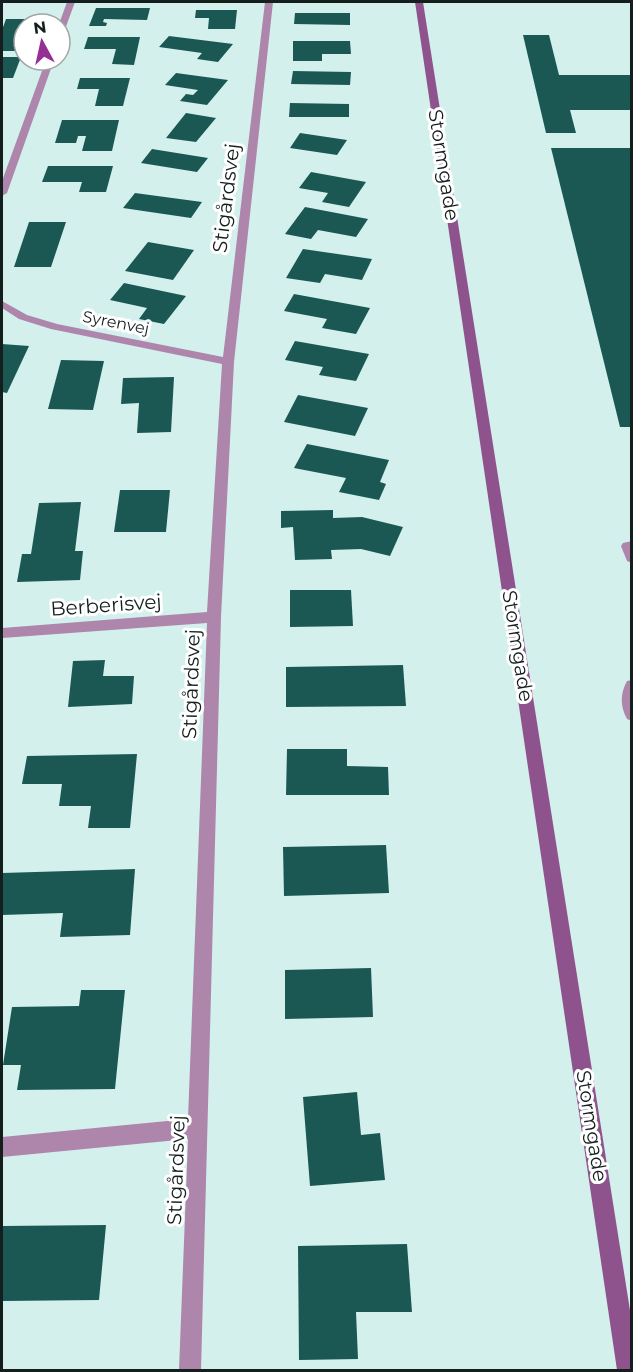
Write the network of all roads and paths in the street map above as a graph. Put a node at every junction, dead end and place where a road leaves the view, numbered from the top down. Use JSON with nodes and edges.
{"nodes":[{"id":1,"x":269,"y":2,"type":"edge"},
{"id":2,"x":419,"y":2,"type":"edge"},
{"id":3,"x":46,"y":72,"type":"edge"},
{"id":4,"x":2,"y":193,"type":"edge"},
{"id":5,"x":2,"y":304,"type":"edge"},
{"id":6,"x":228,"y":362,"type":"junction"},
{"id":7,"x":632,"y":546,"type":"edge"},
{"id":8,"x":632,"y":558,"type":"edge"},
{"id":9,"x":214,"y":617,"type":"junction"},
{"id":10,"x":2,"y":633,"type":"edge"},
{"id":11,"x":630,"y":694,"type":"edge"},
{"id":12,"x":632,"y":715,"type":"edge"},
{"id":13,"x":199,"y":1128,"type":"junction"},
{"id":14,"x":2,"y":1147,"type":"edge"},
{"id":15,"x":624,"y":1290,"type":"edge"},
{"id":16,"x":632,"y":1348,"type":"edge"},
{"id":17,"x":190,"y":1371,"type":"edge"},
{"id":18,"x":628,"y":1371,"type":"edge"}],
"edges":[{"from":1,"to":6,"type":"street","name":"Stigårdsvej"},
{"from":2,"to":15,"type":"street","name":"Stormgade"},
{"from":3,"to":4,"type":"street"},
{"from":5,"to":6,"type":"street","name":"Syrenvej"},
{"from":6,"to":9,"type":"street","name":"Stigårdsvej"},
{"from":7,"to":8,"type":"street"},
{"from":9,"to":10,"type":"street","name":"Berberisvej"},
{"from":9,"to":13,"type":"street","name":"Stigårdsvej"},
{"from":11,"to":12,"type":"street"},
{"from":13,"to":14,"type":"street"},
{"from":13,"to":17,"type":"street","name":"Stigårdsvej"},
{"from":15,"to":16,"type":"street","name":"Stormgade"},
{"from":15,"to":18,"type":"street","name":"Stormgade"}]}
